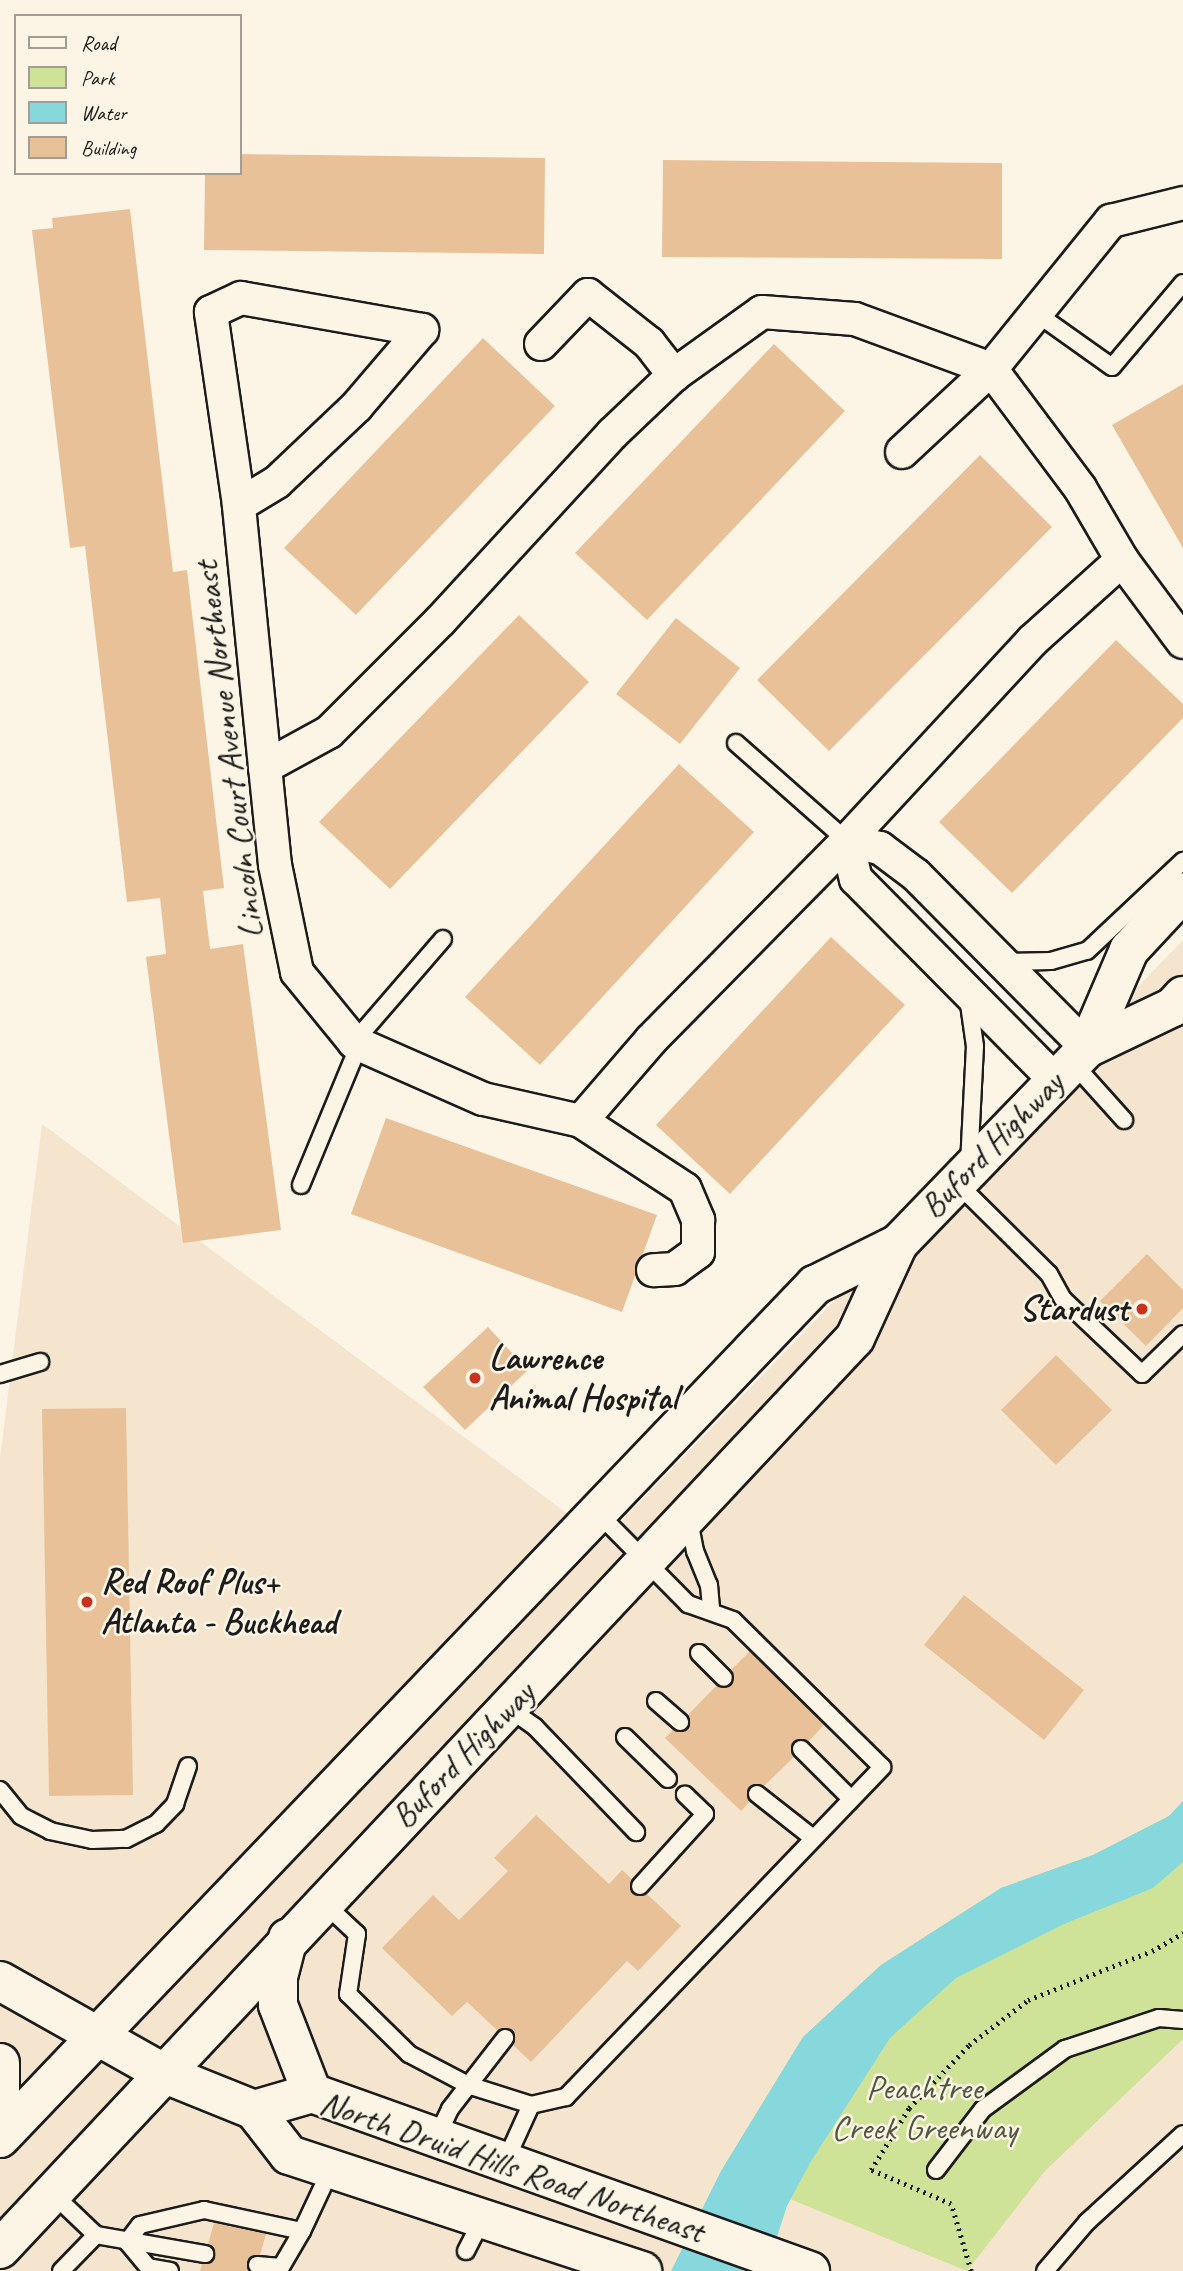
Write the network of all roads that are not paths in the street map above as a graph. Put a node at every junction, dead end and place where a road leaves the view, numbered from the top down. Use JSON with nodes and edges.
{"nodes":[{"id":1,"x":1183,"y":203,"type":"edge"},
{"id":2,"x":1183,"y":283,"type":"edge"},
{"id":3,"x":1036,"y":313,"type":"junction"},
{"id":4,"x":541,"y":344,"type":"dead end"},
{"id":5,"x":991,"y":369,"type":"junction"},
{"id":6,"x":674,"y":375,"type":"junction"},
{"id":7,"x":902,"y":452,"type":"dead end"},
{"id":8,"x":239,"y":505,"type":"junction"},
{"id":9,"x":1122,"y":560,"type":"junction"},
{"id":10,"x":1183,"y":642,"type":"edge"},
{"id":11,"x":736,"y":743,"type":"dead end"},
{"id":12,"x":265,"y":767,"type":"junction"},
{"id":13,"x":847,"y":841,"type":"junction"},
{"id":14,"x":1183,"y":861,"type":"edge"},
{"id":15,"x":1183,"y":892,"type":"edge"},
{"id":16,"x":920,"y":910,"type":"junction"},
{"id":17,"x":443,"y":940,"type":"dead end"},
{"id":18,"x":953,"y":941,"type":"junction"},
{"id":19,"x":1007,"y":962,"type":"junction"},
{"id":20,"x":967,"y":991,"type":"junction"},
{"id":21,"x":1180,"y":1006,"type":"edge"},
{"id":22,"x":356,"y":1043,"type":"junction"},
{"id":23,"x":1071,"y":1063,"type":"junction"},
{"id":24,"x":1124,"y":1120,"type":"dead end"},
{"id":25,"x":581,"y":1121,"type":"junction"},
{"id":26,"x":963,"y":1176,"type":"junction"},
{"id":27,"x":302,"y":1185,"type":"dead end"},
{"id":28,"x":898,"y":1244,"type":"junction"},
{"id":29,"x":653,"y":1270,"type":"dead end"},
{"id":30,"x":1183,"y":1334,"type":"edge"},
{"id":31,"x":40,"y":1362,"type":"dead end"},
{"id":32,"x":0,"y":1374,"type":"edge"},
{"id":33,"x":598,"y":1513,"type":"junction"},
{"id":34,"x":689,"y":1518,"type":"junction"},
{"id":35,"x":646,"y":1562,"type":"junction"},
{"id":36,"x":711,"y":1609,"type":"junction"},
{"id":37,"x":699,"y":1653,"type":"dead end"},
{"id":38,"x":724,"y":1678,"type":"dead end"},
{"id":39,"x":656,"y":1701,"type":"dead end"},
{"id":40,"x":508,"y":1707,"type":"junction"},
{"id":41,"x":680,"y":1723,"type":"dead end"},
{"id":42,"x":625,"y":1737,"type":"dead end"},
{"id":43,"x":801,"y":1749,"type":"dead end"},
{"id":44,"x":188,"y":1766,"type":"dead end"},
{"id":45,"x":668,"y":1779,"type":"dead end"},
{"id":46,"x":0,"y":1790,"type":"edge"},
{"id":47,"x":757,"y":1794,"type":"dead end"},
{"id":48,"x":685,"y":1795,"type":"dead end"},
{"id":49,"x":851,"y":1799,"type":"junction"},
{"id":50,"x":636,"y":1832,"type":"dead end"},
{"id":51,"x":813,"y":1838,"type":"junction"},
{"id":52,"x":640,"y":1886,"type":"dead end"},
{"id":53,"x":323,"y":1902,"type":"junction"},
{"id":54,"x":288,"y":1938,"type":"junction"},
{"id":55,"x":0,"y":1981,"type":"edge"},
{"id":56,"x":1183,"y":2020,"type":"edge"},
{"id":57,"x":95,"y":2038,"type":"junction"},
{"id":58,"x":505,"y":2038,"type":"dead end"},
{"id":59,"x":0,"y":2063,"type":"edge"},
{"id":60,"x":165,"y":2074,"type":"junction"},
{"id":61,"x":468,"y":2085,"type":"junction"},
{"id":62,"x":312,"y":2092,"type":"junction"},
{"id":63,"x":531,"y":2105,"type":"junction"},
{"id":64,"x":0,"y":2110,"type":"edge"},
{"id":65,"x":254,"y":2110,"type":"junction"},
{"id":66,"x":1183,"y":2134,"type":"edge"},
{"id":67,"x":0,"y":2138,"type":"edge"},
{"id":68,"x":436,"y":2139,"type":"junction"},
{"id":69,"x":504,"y":2164,"type":"junction"},
{"id":70,"x":331,"y":2169,"type":"junction"},
{"id":71,"x":936,"y":2170,"type":"dead end"},
{"id":72,"x":53,"y":2194,"type":"junction"},
{"id":73,"x":302,"y":2231,"type":"junction"},
{"id":74,"x":96,"y":2235,"type":"junction"},
{"id":75,"x":127,"y":2242,"type":"junction"},
{"id":76,"x":0,"y":2249,"type":"edge"},
{"id":77,"x":205,"y":2254,"type":"dead end"},
{"id":78,"x":257,"y":2265,"type":"dead end"},
{"id":79,"x":279,"y":2269,"type":"edge"},
{"id":80,"x":61,"y":2271,"type":"edge"},
{"id":81,"x":170,"y":2271,"type":"edge"},
{"id":82,"x":642,"y":2271,"type":"edge"},
{"id":83,"x":810,"y":2271,"type":"edge"},
{"id":84,"x":1045,"y":2271,"type":"edge"}],
"edges":[{"from":1,"to":3,"type":"street"},
{"from":2,"to":3,"type":"lane"},
{"from":3,"to":5,"type":"street"},
{"from":4,"to":6,"type":"street"},
{"from":5,"to":6,"type":"street"},
{"from":5,"to":7,"type":"street"},
{"from":5,"to":9,"type":"street"},
{"from":6,"to":12,"type":"street"},
{"from":8,"to":8,"type":"street","name":"Lincoln Court Avenue Northeast"},
{"from":8,"to":12,"type":"street","name":"Lincoln Court Avenue Northeast"},
{"from":9,"to":10,"type":"street"},
{"from":9,"to":13,"type":"street"},
{"from":11,"to":13,"type":"lane"},
{"from":12,"to":22,"type":"street","name":"Lincoln Court Avenue Northeast"},
{"from":13,"to":16,"type":"street"},
{"from":13,"to":16,"type":"street"},
{"from":13,"to":25,"type":"street"},
{"from":14,"to":19,"type":"lane"},
{"from":15,"to":23,"type":"main road","name":"Buford Highway"},
{"from":16,"to":18,"type":"street"},
{"from":16,"to":18,"type":"street"},
{"from":17,"to":22,"type":"lane"},
{"from":18,"to":19,"type":"street"},
{"from":18,"to":20,"type":"street"},
{"from":19,"to":23,"type":"street"},
{"from":20,"to":23,"type":"street"},
{"from":20,"to":26,"type":"lane"},
{"from":21,"to":23,"type":"main road","name":"Buford Highway"},
{"from":22,"to":25,"type":"street","name":"Lincoln Court Avenue Northeast"},
{"from":22,"to":27,"type":"lane"},
{"from":23,"to":24,"type":"lane"},
{"from":23,"to":26,"type":"main road","name":"Buford Highway"},
{"from":25,"to":29,"type":"street"},
{"from":26,"to":28,"type":"main road","name":"Buford Highway"},
{"from":26,"to":30,"type":"lane"},
{"from":28,"to":33,"type":"main road","name":"Buford Highway"},
{"from":28,"to":34,"type":"main road","name":"Buford Highway"},
{"from":31,"to":32,"type":"lane"},
{"from":33,"to":35,"type":"lane"},
{"from":33,"to":57,"type":"main road","name":"Buford Highway"},
{"from":34,"to":35,"type":"main road","name":"Buford Highway"},
{"from":34,"to":36,"type":"lane"},
{"from":35,"to":36,"type":"lane"},
{"from":35,"to":40,"type":"main road","name":"Buford Highway"},
{"from":36,"to":49,"type":"lane"},
{"from":37,"to":38,"type":"lane"},
{"from":39,"to":41,"type":"lane"},
{"from":40,"to":50,"type":"lane"},
{"from":40,"to":53,"type":"main road","name":"Buford Highway"},
{"from":42,"to":45,"type":"lane"},
{"from":43,"to":49,"type":"lane"},
{"from":44,"to":46,"type":"lane"},
{"from":47,"to":51,"type":"lane"},
{"from":48,"to":52,"type":"lane"},
{"from":49,"to":51,"type":"lane"},
{"from":51,"to":63,"type":"lane"},
{"from":53,"to":54,"type":"main road","name":"Buford Highway"},
{"from":53,"to":61,"type":"lane"},
{"from":54,"to":60,"type":"main road","name":"Buford Highway"},
{"from":54,"to":62,"type":"main road"},
{"from":55,"to":57,"type":"main road"},
{"from":56,"to":71,"type":"lane"},
{"from":57,"to":60,"type":"main road"},
{"from":57,"to":67,"type":"main road","name":"Buford Highway"},
{"from":58,"to":61,"type":"lane"},
{"from":59,"to":64,"type":"main road"},
{"from":60,"to":65,"type":"main road"},
{"from":60,"to":72,"type":"main road","name":"Buford Highway"},
{"from":61,"to":63,"type":"lane"},
{"from":61,"to":68,"type":"lane"},
{"from":62,"to":65,"type":"main road","name":"North Druid Hills Road Northeast"},
{"from":62,"to":68,"type":"main road","name":"North Druid Hills Road Northeast"},
{"from":63,"to":69,"type":"lane"},
{"from":65,"to":70,"type":"main road","name":"North Druid Hills Road Northeast"},
{"from":66,"to":84,"type":"lane"},
{"from":68,"to":69,"type":"main road","name":"North Druid Hills Road Northeast"},
{"from":69,"to":83,"type":"main road","name":"North Druid Hills Road Northeast"},
{"from":70,"to":73,"type":"lane"},
{"from":70,"to":82,"type":"main road","name":"North Druid Hills Road Northeast"},
{"from":72,"to":74,"type":"lane"},
{"from":72,"to":76,"type":"main road","name":"Buford Highway"},
{"from":73,"to":75,"type":"lane"},
{"from":73,"to":79,"type":"lane"},
{"from":74,"to":75,"type":"lane"},
{"from":74,"to":80,"type":"lane"},
{"from":75,"to":77,"type":"lane"},
{"from":75,"to":81,"type":"lane"},
{"from":78,"to":79,"type":"lane"}]}
